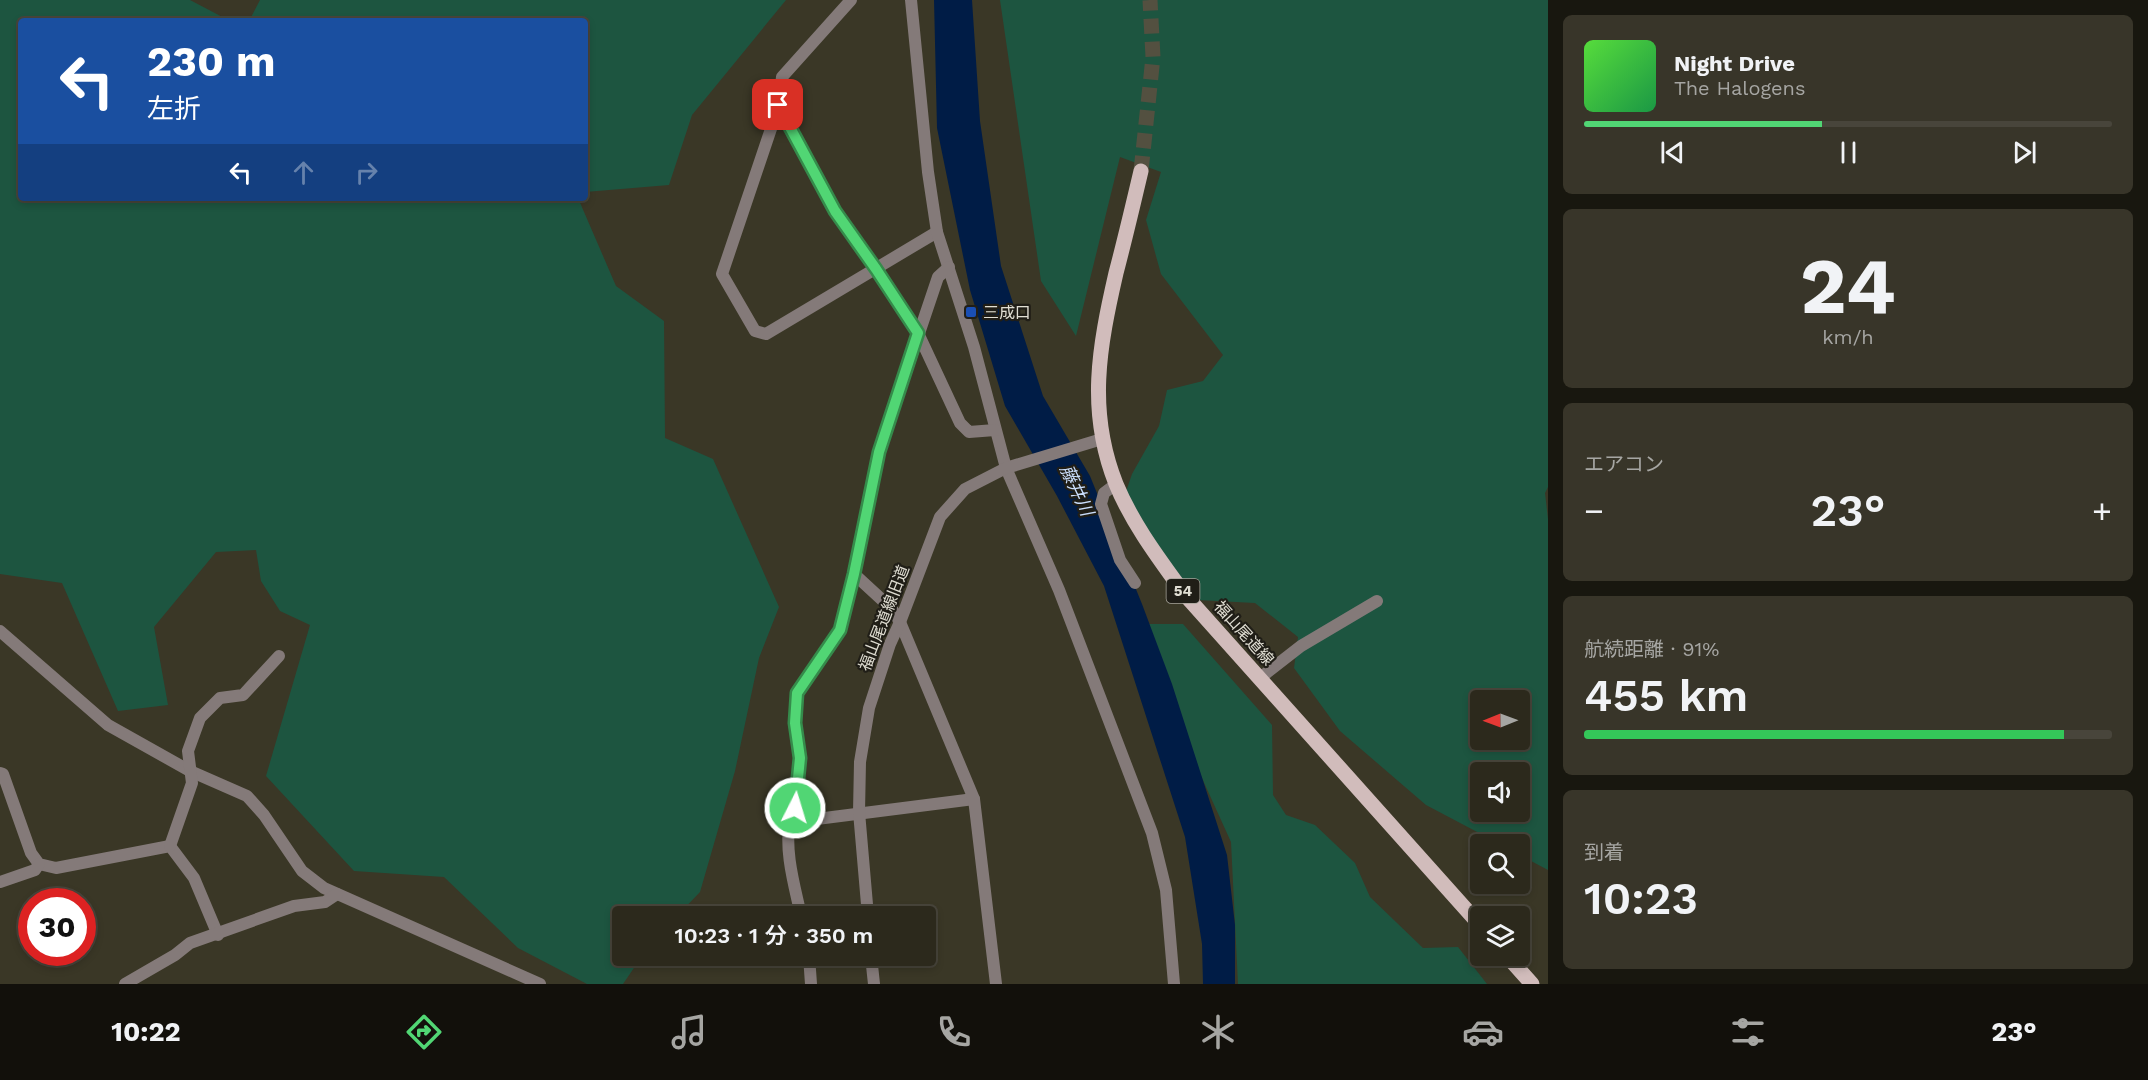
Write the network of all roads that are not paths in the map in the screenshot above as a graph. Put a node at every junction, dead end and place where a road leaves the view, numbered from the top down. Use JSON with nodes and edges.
{"nodes":[{"id":1,"x":851,"y":0,"type":"edge"},
{"id":2,"x":911,"y":0,"type":"edge"},
{"id":3,"x":778,"y":105,"type":"junction"},
{"id":4,"x":1141,"y":171,"type":"tunnel mouth"},
{"id":5,"x":937,"y":232,"type":"junction"},
{"id":6,"x":949,"y":267,"type":"junction"},
{"id":7,"x":876,"y":269,"type":"junction"},
{"id":8,"x":918,"y":333,"type":"junction"},
{"id":9,"x":995,"y":430,"type":"junction"},
{"id":10,"x":1102,"y":439,"type":"junction"},
{"id":11,"x":1006,"y":468,"type":"junction"},
{"id":12,"x":1116,"y":484,"type":"junction"},
{"id":13,"x":854,"y":574,"type":"junction"},
{"id":14,"x":1135,"y":583,"type":"dead end"},
{"id":15,"x":1377,"y":601,"type":"dead end"},
{"id":16,"x":900,"y":622,"type":"junction"},
{"id":17,"x":0,"y":631,"type":"edge"},
{"id":18,"x":279,"y":656,"type":"dead end"},
{"id":19,"x":1260,"y":678,"type":"junction"},
{"id":20,"x":190,"y":771,"type":"junction"},
{"id":21,"x":0,"y":773,"type":"edge"},
{"id":22,"x":974,"y":799,"type":"junction"},
{"id":23,"x":859,"y":812,"type":"junction"},
{"id":24,"x":797,"y":816,"type":"junction"},
{"id":25,"x":170,"y":846,"type":"junction"},
{"id":26,"x":39,"y":864,"type":"junction"},
{"id":27,"x":0,"y":882,"type":"edge"},
{"id":28,"x":337,"y":894,"type":"junction"},
{"id":29,"x":799,"y":906,"type":"edge"},
{"id":30,"x":867,"y":906,"type":"edge"},
{"id":31,"x":1470,"y":914,"type":"edge"},
{"id":32,"x":218,"y":934,"type":"junction"},
{"id":33,"x":810,"y":966,"type":"edge"},
{"id":34,"x":872,"y":966,"type":"edge"},
{"id":35,"x":1516,"y":966,"type":"edge"},
{"id":36,"x":124,"y":984,"type":"edge"},
{"id":37,"x":540,"y":984,"type":"edge"},
{"id":38,"x":811,"y":984,"type":"edge"},
{"id":39,"x":874,"y":984,"type":"edge"},
{"id":40,"x":996,"y":984,"type":"edge"},
{"id":41,"x":1174,"y":984,"type":"edge"},
{"id":42,"x":1532,"y":984,"type":"edge"}],
"edges":[{"from":1,"to":3,"type":"street"},
{"from":2,"to":5,"type":"street"},
{"from":3,"to":7,"type":"street"},
{"from":3,"to":7,"type":"street"},
{"from":4,"to":10,"type":"main road","name":"福山尾道線","number":"54"},
{"from":5,"to":6,"type":"street"},
{"from":5,"to":7,"type":"street"},
{"from":6,"to":8,"type":"street"},
{"from":6,"to":9,"type":"street"},
{"from":7,"to":8,"type":"street"},
{"from":8,"to":9,"type":"street"},
{"from":8,"to":13,"type":"street"},
{"from":9,"to":11,"type":"street"},
{"from":10,"to":11,"type":"street","name":"福山尾道線旧道"},
{"from":10,"to":12,"type":"main road","name":"福山尾道線","number":"54"},
{"from":11,"to":16,"type":"street","name":"福山尾道線旧道"},
{"from":11,"to":41,"type":"street"},
{"from":12,"to":14,"type":"street"},
{"from":12,"to":19,"type":"main road","name":"福山尾道線","number":"54"},
{"from":13,"to":16,"type":"street"},
{"from":13,"to":24,"type":"street"},
{"from":15,"to":19,"type":"street"},
{"from":16,"to":22,"type":"street"},
{"from":16,"to":23,"type":"street","name":"福山尾道線旧道"},
{"from":17,"to":20,"type":"street"},
{"from":18,"to":20,"type":"street"},
{"from":19,"to":31,"type":"main road","name":"福山尾道線","number":"54"},
{"from":20,"to":25,"type":"street"},
{"from":20,"to":28,"type":"street"},
{"from":21,"to":26,"type":"street"},
{"from":22,"to":23,"type":"street"},
{"from":22,"to":40,"type":"street"},
{"from":23,"to":24,"type":"street"},
{"from":23,"to":30,"type":"street","name":"福山尾道線旧道"},
{"from":24,"to":29,"type":"street"},
{"from":25,"to":26,"type":"street"},
{"from":25,"to":32,"type":"street"},
{"from":26,"to":27,"type":"street"},
{"from":28,"to":32,"type":"street"},
{"from":28,"to":37,"type":"street"},
{"from":32,"to":36,"type":"street"},
{"from":33,"to":38,"type":"street"},
{"from":34,"to":39,"type":"street"},
{"from":35,"to":42,"type":"main road"}]}
